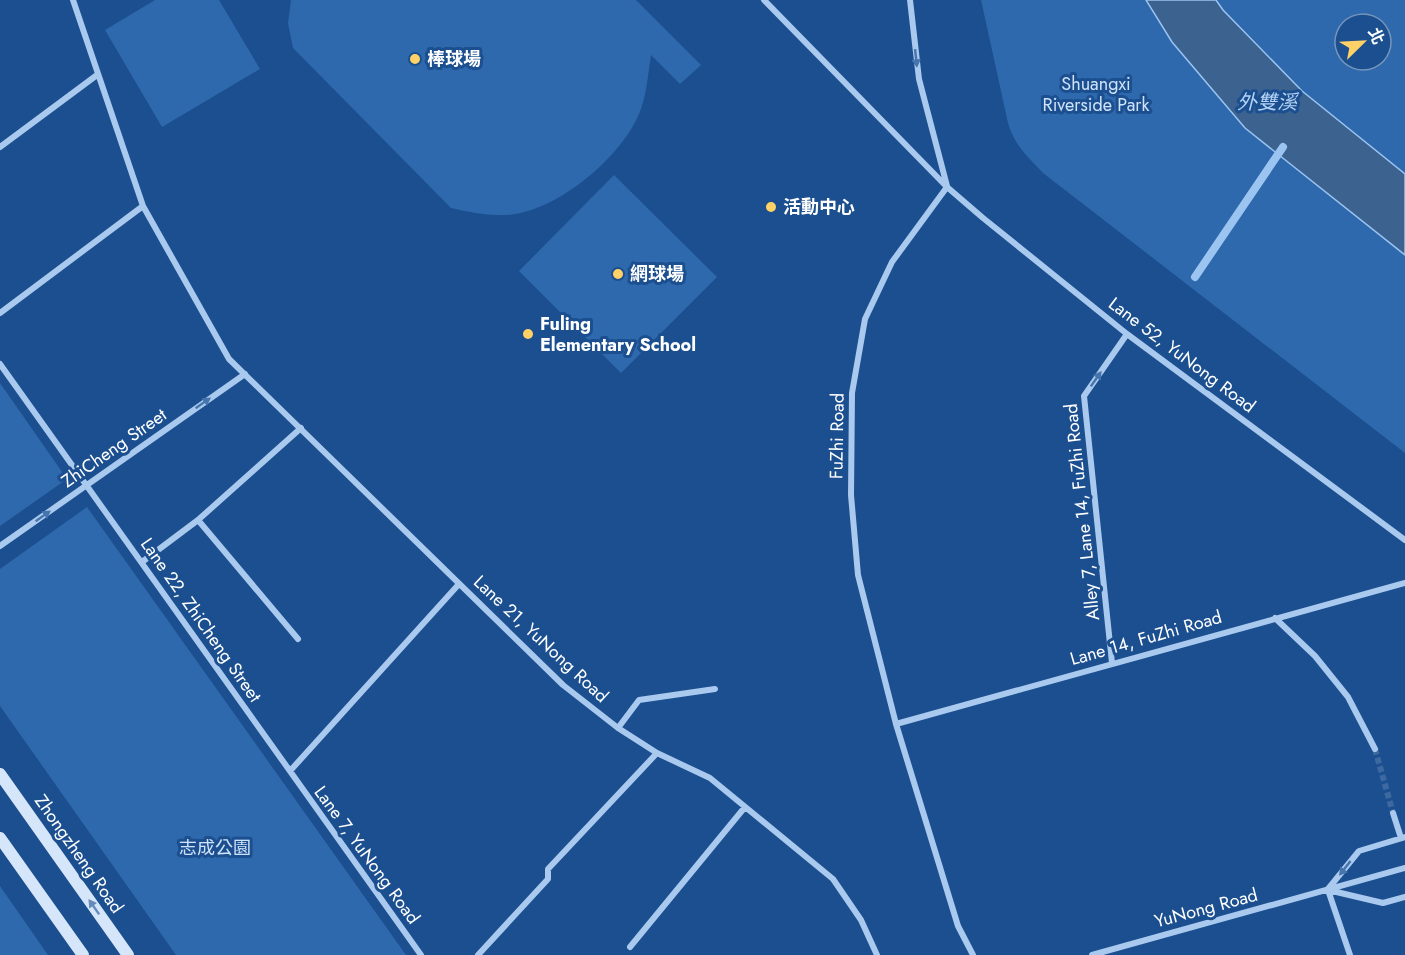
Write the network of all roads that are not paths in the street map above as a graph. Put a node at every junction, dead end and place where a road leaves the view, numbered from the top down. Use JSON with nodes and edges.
{"nodes":[{"id":1,"x":73,"y":0,"type":"edge"},
{"id":2,"x":764,"y":0,"type":"edge"},
{"id":3,"x":910,"y":0,"type":"edge"},
{"id":4,"x":97,"y":75,"type":"junction"},
{"id":5,"x":0,"y":147,"type":"edge"},
{"id":6,"x":947,"y":187,"type":"junction"},
{"id":7,"x":142,"y":206,"type":"junction"},
{"id":8,"x":0,"y":313,"type":"edge"},
{"id":9,"x":1127,"y":334,"type":"junction"},
{"id":10,"x":0,"y":364,"type":"edge"},
{"id":11,"x":244,"y":374,"type":"junction"},
{"id":12,"x":301,"y":428,"type":"junction"},
{"id":13,"x":87,"y":486,"type":"junction"},
{"id":14,"x":198,"y":520,"type":"junction"},
{"id":15,"x":1405,"y":540,"type":"edge"},
{"id":16,"x":0,"y":546,"type":"edge"},
{"id":17,"x":142,"y":562,"type":"junction"},
{"id":18,"x":1405,"y":583,"type":"edge"},
{"id":19,"x":459,"y":584,"type":"junction"},
{"id":20,"x":1275,"y":618,"type":"junction"},
{"id":21,"x":298,"y":639,"type":"dead end"},
{"id":22,"x":1112,"y":663,"type":"junction"},
{"id":23,"x":716,"y":689,"type":"dead end"},
{"id":24,"x":896,"y":724,"type":"junction"},
{"id":25,"x":618,"y":728,"type":"junction"},
{"id":26,"x":1375,"y":749,"type":"tunnel mouth"},
{"id":27,"x":657,"y":753,"type":"junction"},
{"id":28,"x":290,"y":771,"type":"junction"},
{"id":29,"x":0,"y":774,"type":"edge"},
{"id":30,"x":745,"y":807,"type":"junction"},
{"id":31,"x":1393,"y":813,"type":"tunnel mouth"},
{"id":32,"x":1403,"y":837,"type":"edge"},
{"id":33,"x":0,"y":838,"type":"edge"},
{"id":34,"x":1404,"y":868,"type":"edge"},
{"id":35,"x":1328,"y":890,"type":"junction"},
{"id":36,"x":1405,"y":897,"type":"edge"},
{"id":37,"x":630,"y":947,"type":"dead end"},
{"id":38,"x":83,"y":955,"type":"edge"},
{"id":39,"x":128,"y":955,"type":"edge"},
{"id":40,"x":421,"y":955,"type":"edge"},
{"id":41,"x":478,"y":955,"type":"edge"},
{"id":42,"x":877,"y":955,"type":"edge"},
{"id":43,"x":973,"y":955,"type":"edge"},
{"id":44,"x":1092,"y":955,"type":"edge"},
{"id":45,"x":1350,"y":955,"type":"edge"}],
"edges":[{"from":1,"to":4,"type":"street","name":"Lane 21, YuNong Road"},
{"from":2,"to":6,"type":"street"},
{"from":3,"to":6,"type":"street","one_way":true},
{"from":4,"to":5,"type":"street"},
{"from":4,"to":7,"type":"street","name":"Lane 21, YuNong Road"},
{"from":6,"to":9,"type":"street","name":"Lane 52, YuNong Road"},
{"from":6,"to":24,"type":"street","name":"FuZhi Road"},
{"from":7,"to":8,"type":"street"},
{"from":7,"to":11,"type":"street","name":"Lane 21, YuNong Road"},
{"from":9,"to":15,"type":"street","name":"Lane 52, YuNong Road"},
{"from":22,"to":9,"type":"street","name":"Alley 7, Lane 14, FuZhi Road","one_way":true},
{"from":10,"to":13,"type":"street","name":"Lane 22, ZhiCheng Street"},
{"from":11,"to":12,"type":"street","name":"Lane 21, YuNong Road"},
{"from":13,"to":11,"type":"street","name":"ZhiCheng Street","one_way":true},
{"from":12,"to":14,"type":"street"},
{"from":12,"to":19,"type":"street","name":"Lane 21, YuNong Road"},
{"from":16,"to":13,"type":"street","name":"ZhiCheng Street","one_way":true},
{"from":13,"to":17,"type":"street","name":"Lane 22, ZhiCheng Street"},
{"from":14,"to":17,"type":"street"},
{"from":14,"to":21,"type":"street"},
{"from":17,"to":28,"type":"street","name":"Lane 22, ZhiCheng Street"},
{"from":18,"to":20,"type":"street","name":"Lane 14, FuZhi Road"},
{"from":19,"to":25,"type":"street","name":"Lane 21, YuNong Road"},
{"from":19,"to":28,"type":"street"},
{"from":20,"to":22,"type":"street","name":"Lane 14, FuZhi Road"},
{"from":20,"to":26,"type":"street"},
{"from":22,"to":24,"type":"street","name":"Lane 14, FuZhi Road"},
{"from":23,"to":25,"type":"street"},
{"from":24,"to":43,"type":"street","name":"FuZhi Road"},
{"from":25,"to":27,"type":"street","name":"Lane 21, YuNong Road"},
{"from":27,"to":30,"type":"street","name":"Lane 21, YuNong Road"},
{"from":27,"to":41,"type":"street"},
{"from":28,"to":40,"type":"street","name":"Lane 7, YuNong Road"},
{"from":39,"to":29,"type":"main road","name":"Zhongzheng Road","one_way":true},
{"from":30,"to":37,"type":"street"},
{"from":30,"to":42,"type":"street","name":"Lane 21, YuNong Road"},
{"from":31,"to":32,"type":"street"},
{"from":32,"to":35,"type":"street","one_way":true},
{"from":33,"to":38,"type":"main road"},
{"from":34,"to":35,"type":"street","name":"YuNong Road"},
{"from":35,"to":36,"type":"street","name":"YuNong Road"},
{"from":35,"to":44,"type":"street","name":"YuNong Road"},
{"from":35,"to":45,"type":"street"}]}
